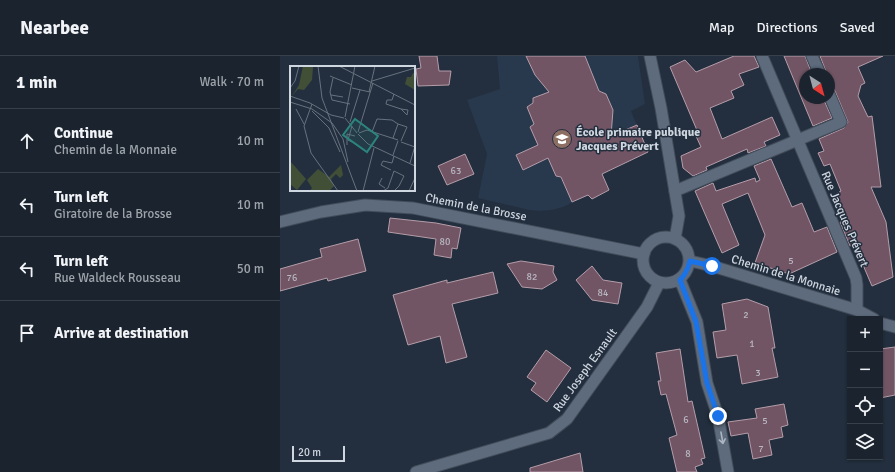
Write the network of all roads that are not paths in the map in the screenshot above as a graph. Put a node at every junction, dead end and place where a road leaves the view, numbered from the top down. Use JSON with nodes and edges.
{"nodes":[{"id":1,"x":650,"y":56,"type":"edge"},
{"id":2,"x":762,"y":56,"type":"edge"},
{"id":3,"x":812,"y":56,"type":"edge"},
{"id":4,"x":817,"y":68,"type":"edge"},
{"id":5,"x":833,"y":104,"type":"edge"},
{"id":6,"x":798,"y":140,"type":"junction"},
{"id":7,"x":675,"y":191,"type":"junction"},
{"id":8,"x":280,"y":222,"type":"edge"},
{"id":9,"x":675,"y":239,"type":"junction"},
{"id":10,"x":644,"y":254,"type":"junction"},
{"id":11,"x":690,"y":261,"type":"junction"},
{"id":12,"x":680,"y":280,"type":"junction"},
{"id":13,"x":659,"y":283,"type":"junction"},
{"id":14,"x":857,"y":310,"type":"junction"},
{"id":15,"x":868,"y":316,"type":"edge"},
{"id":16,"x":883,"y":324,"type":"edge"},
{"id":17,"x":895,"y":327,"type":"edge"},
{"id":18,"x":452,"y":467,"type":"edge"},
{"id":19,"x":416,"y":472,"type":"edge"},
{"id":20,"x":728,"y":472,"type":"edge"}],
"edges":[{"from":1,"to":7,"type":"street"},
{"from":2,"to":6,"type":"street","name":"Rue Jacques Prévert"},
{"from":3,"to":4,"type":"street"},
{"from":5,"to":6,"type":"street"},
{"from":6,"to":7,"type":"street"},
{"from":6,"to":14,"type":"street","name":"Rue Jacques Prévert"},
{"from":7,"to":9,"type":"street"},
{"from":8,"to":10,"type":"street","name":"Chemin de la Brosse"},
{"from":9,"to":10,"type":"street"},
{"from":9,"to":11,"type":"street"},
{"from":10,"to":13,"type":"street"},
{"from":11,"to":12,"type":"street"},
{"from":11,"to":14,"type":"street","name":"Chemin de la Monnaie"},
{"from":12,"to":13,"type":"street"},
{"from":12,"to":20,"type":"street","one_way":true},
{"from":13,"to":18,"type":"street","name":"Rue Joseph Esnault"},
{"from":14,"to":15,"type":"street","name":"Chemin de la Monnaie"},
{"from":16,"to":17,"type":"street"},
{"from":18,"to":19,"type":"street","name":"Rue Joseph Esnault"}]}
